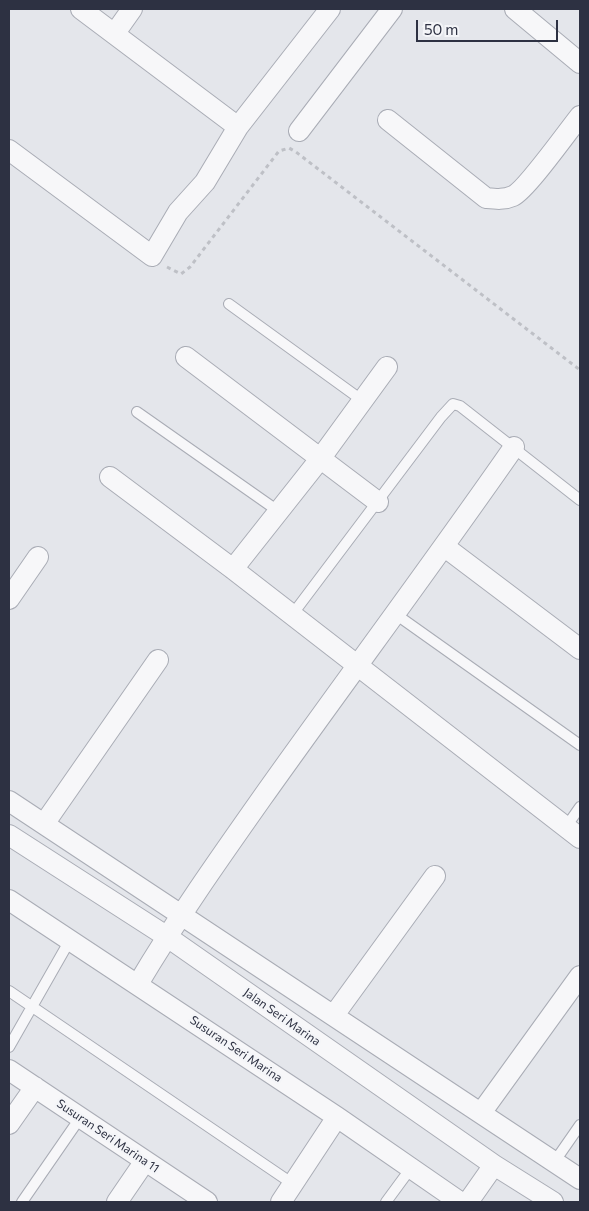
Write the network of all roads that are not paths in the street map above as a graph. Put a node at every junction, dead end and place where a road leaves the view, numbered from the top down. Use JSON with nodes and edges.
{"nodes":[{"id":1,"x":81,"y":9,"type":"edge"},
{"id":2,"x":132,"y":9,"type":"edge"},
{"id":3,"x":330,"y":9,"type":"edge"},
{"id":4,"x":392,"y":9,"type":"edge"},
{"id":5,"x":515,"y":9,"type":"edge"},
{"id":6,"x":116,"y":33,"type":"junction"},
{"id":7,"x":580,"y":63,"type":"edge"},
{"id":8,"x":580,"y":116,"type":"edge"},
{"id":9,"x":388,"y":120,"type":"dead end"},
{"id":10,"x":238,"y":127,"type":"junction"},
{"id":11,"x":299,"y":131,"type":"dead end"},
{"id":12,"x":9,"y":150,"type":"edge"},
{"id":13,"x":229,"y":304,"type":"dead end"},
{"id":14,"x":186,"y":356,"type":"dead end"},
{"id":15,"x":387,"y":367,"type":"dead end"},
{"id":16,"x":363,"y":401,"type":"junction"},
{"id":17,"x":137,"y":412,"type":"dead end"},
{"id":18,"x":514,"y":447,"type":"junction"},
{"id":19,"x":320,"y":459,"type":"junction"},
{"id":20,"x":110,"y":478,"type":"dead end"},
{"id":21,"x":580,"y":500,"type":"edge"},
{"id":22,"x":378,"y":502,"type":"junction"},
{"id":23,"x":278,"y":511,"type":"junction"},
{"id":24,"x":445,"y":547,"type":"junction"},
{"id":25,"x":38,"y":557,"type":"dead end"},
{"id":26,"x":233,"y":569,"type":"junction"},
{"id":27,"x":9,"y":599,"type":"edge"},
{"id":28,"x":394,"y":613,"type":"junction"},
{"id":29,"x":292,"y":615,"type":"junction"},
{"id":30,"x":580,"y":649,"type":"edge"},
{"id":31,"x":158,"y":660,"type":"dead end"},
{"id":32,"x":358,"y":666,"type":"junction"},
{"id":33,"x":580,"y":746,"type":"edge"},
{"id":34,"x":9,"y":801,"type":"edge"},
{"id":35,"x":580,"y":807,"type":"edge"},
{"id":36,"x":44,"y":824,"type":"junction"},
{"id":37,"x":573,"y":832,"type":"edge"},
{"id":38,"x":9,"y":835,"type":"edge"},
{"id":39,"x":435,"y":876,"type":"dead end"},
{"id":40,"x":9,"y":900,"type":"edge"},
{"id":41,"x":180,"y":914,"type":"junction"},
{"id":42,"x":166,"y":936,"type":"junction"},
{"id":43,"x":70,"y":940,"type":"junction"},
{"id":44,"x":580,"y":976,"type":"edge"},
{"id":45,"x":138,"y":984,"type":"junction"},
{"id":46,"x":9,"y":991,"type":"edge"},
{"id":47,"x":32,"y":1007,"type":"junction"},
{"id":48,"x":334,"y":1015,"type":"junction"},
{"id":49,"x":9,"y":1047,"type":"edge"},
{"id":50,"x":9,"y":1070,"type":"edge"},
{"id":51,"x":35,"y":1088,"type":"junction"},
{"id":52,"x":481,"y":1113,"type":"junction"},
{"id":53,"x":337,"y":1117,"type":"junction"},
{"id":54,"x":80,"y":1118,"type":"junction"},
{"id":55,"x":9,"y":1124,"type":"edge"},
{"id":56,"x":580,"y":1125,"type":"edge"},
{"id":57,"x":145,"y":1161,"type":"junction"},
{"id":58,"x":555,"y":1162,"type":"junction"},
{"id":59,"x":494,"y":1165,"type":"junction"},
{"id":60,"x":411,"y":1168,"type":"junction"},
{"id":61,"x":580,"y":1179,"type":"edge"},
{"id":62,"x":293,"y":1184,"type":"junction"},
{"id":63,"x":194,"y":1199,"type":"edge"},
{"id":64,"x":22,"y":1202,"type":"edge"},
{"id":65,"x":117,"y":1202,"type":"edge"},
{"id":66,"x":281,"y":1202,"type":"edge"},
{"id":67,"x":386,"y":1202,"type":"edge"},
{"id":68,"x":460,"y":1202,"type":"edge"},
{"id":69,"x":468,"y":1202,"type":"edge"},
{"id":70,"x":552,"y":1202,"type":"edge"}],
"edges":[{"from":1,"to":6,"type":"street"},
{"from":2,"to":6,"type":"street"},
{"from":3,"to":10,"type":"street"},
{"from":4,"to":11,"type":"street"},
{"from":5,"to":7,"type":"street"},
{"from":6,"to":10,"type":"street"},
{"from":8,"to":9,"type":"street"},
{"from":10,"to":12,"type":"street"},
{"from":13,"to":16,"type":"lane"},
{"from":14,"to":19,"type":"street"},
{"from":15,"to":16,"type":"street"},
{"from":16,"to":19,"type":"street"},
{"from":17,"to":23,"type":"lane"},
{"from":18,"to":21,"type":"lane"},
{"from":18,"to":22,"type":"lane"},
{"from":18,"to":24,"type":"street"},
{"from":19,"to":22,"type":"street"},
{"from":19,"to":23,"type":"street"},
{"from":20,"to":26,"type":"street"},
{"from":22,"to":29,"type":"lane"},
{"from":23,"to":26,"type":"street"},
{"from":24,"to":28,"type":"street"},
{"from":24,"to":30,"type":"street"},
{"from":25,"to":27,"type":"street"},
{"from":26,"to":29,"type":"street"},
{"from":28,"to":32,"type":"street"},
{"from":28,"to":33,"type":"lane"},
{"from":29,"to":32,"type":"street"},
{"from":31,"to":36,"type":"street"},
{"from":32,"to":37,"type":"street"},
{"from":32,"to":41,"type":"street"},
{"from":34,"to":36,"type":"street"},
{"from":35,"to":37,"type":"lane"},
{"from":36,"to":41,"type":"street"},
{"from":38,"to":42,"type":"street","name":"Jalan Seri Marina"},
{"from":39,"to":48,"type":"street"},
{"from":40,"to":43,"type":"street","name":"Susuran Seri Marina"},
{"from":41,"to":42,"type":"street"},
{"from":41,"to":48,"type":"street"},
{"from":42,"to":45,"type":"street"},
{"from":42,"to":59,"type":"street","name":"Jalan Seri Marina"},
{"from":43,"to":45,"type":"street","name":"Susuran Seri Marina"},
{"from":43,"to":47,"type":"lane"},
{"from":44,"to":52,"type":"street"},
{"from":45,"to":53,"type":"street","name":"Susuran Seri Marina"},
{"from":46,"to":47,"type":"lane"},
{"from":47,"to":49,"type":"lane"},
{"from":47,"to":62,"type":"lane"},
{"from":48,"to":52,"type":"street"},
{"from":50,"to":51,"type":"street","name":"Susuran Seri Marina 11"},
{"from":51,"to":54,"type":"street","name":"Susuran Seri Marina 11"},
{"from":51,"to":55,"type":"street"},
{"from":52,"to":58,"type":"street"},
{"from":53,"to":60,"type":"street","name":"Susuran Seri Marina"},
{"from":53,"to":62,"type":"street"},
{"from":54,"to":57,"type":"street","name":"Susuran Seri Marina 11"},
{"from":54,"to":64,"type":"lane"},
{"from":56,"to":58,"type":"lane"},
{"from":57,"to":63,"type":"street","name":"Susuran Seri Marina 11"},
{"from":57,"to":65,"type":"street"},
{"from":58,"to":61,"type":"street"},
{"from":59,"to":69,"type":"street"},
{"from":59,"to":70,"type":"street","name":"Jalan Seri Marina"},
{"from":60,"to":67,"type":"lane"},
{"from":60,"to":68,"type":"street","name":"Susuran Seri Marina"},
{"from":62,"to":66,"type":"street"}]}
